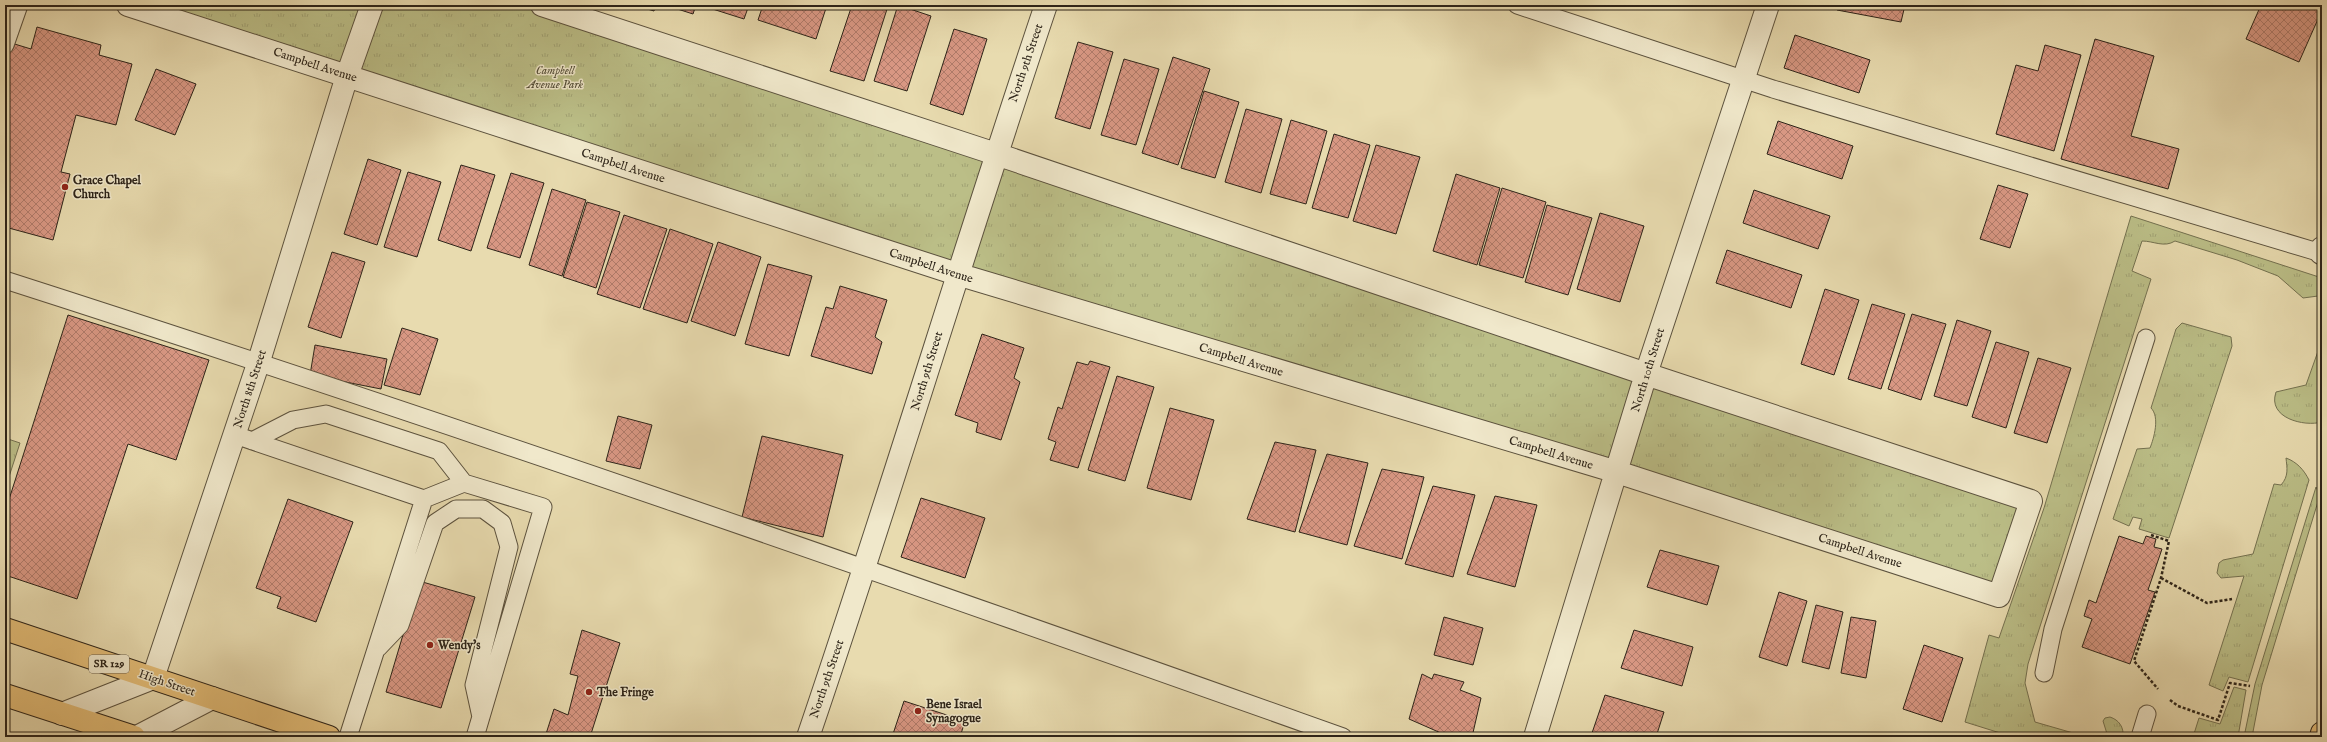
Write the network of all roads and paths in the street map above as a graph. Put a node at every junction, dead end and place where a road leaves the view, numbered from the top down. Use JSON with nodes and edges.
{"nodes":[{"id":1,"x":19,"y":5,"type":"edge"},
{"id":2,"x":128,"y":5,"type":"edge"},
{"id":3,"x":372,"y":5,"type":"edge"},
{"id":4,"x":542,"y":5,"type":"edge"},
{"id":5,"x":1046,"y":5,"type":"edge"},
{"id":6,"x":1516,"y":5,"type":"edge"},
{"id":7,"x":1768,"y":5,"type":"edge"},
{"id":8,"x":5,"y":45,"type":"edge"},
{"id":9,"x":347,"y":76,"type":"junction"},
{"id":10,"x":1743,"y":79,"type":"junction"},
{"id":11,"x":996,"y":154,"type":"junction"},
{"id":12,"x":2321,"y":250,"type":"edge"},
{"id":13,"x":957,"y":274,"type":"junction"},
{"id":14,"x":5,"y":280,"type":"edge"},
{"id":15,"x":2146,"y":338,"type":"dead end"},
{"id":16,"x":259,"y":361,"type":"junction"},
{"id":17,"x":1646,"y":374,"type":"junction"},
{"id":18,"x":243,"y":438,"type":"junction"},
{"id":19,"x":1617,"y":472,"type":"junction"},
{"id":20,"x":464,"y":483,"type":"junction"},
{"id":21,"x":424,"y":499,"type":"junction"},
{"id":22,"x":2150,"y":535,"type":"dead end"},
{"id":23,"x":866,"y":568,"type":"junction"},
{"id":24,"x":2161,"y":578,"type":"junction"},
{"id":25,"x":2232,"y":598,"type":"dead end"},
{"id":26,"x":5,"y":629,"type":"edge"},
{"id":27,"x":375,"y":652,"type":"junction"},
{"id":28,"x":2044,"y":673,"type":"dead end"},
{"id":29,"x":153,"y":678,"type":"junction"},
{"id":30,"x":2250,"y":686,"type":"dead end"},
{"id":31,"x":2161,"y":692,"type":"dead end"},
{"id":32,"x":5,"y":695,"type":"edge"},
{"id":33,"x":2167,"y":696,"type":"dead end"},
{"id":34,"x":212,"y":698,"type":"junction"},
{"id":35,"x":62,"y":714,"type":"junction"},
{"id":36,"x":2147,"y":714,"type":"dead end"},
{"id":37,"x":481,"y":717,"type":"junction"},
{"id":38,"x":2322,"y":733,"type":"edge"},
{"id":39,"x":135,"y":737,"type":"edge"},
{"id":40,"x":329,"y":737,"type":"edge"},
{"id":41,"x":348,"y":737,"type":"edge"},
{"id":42,"x":475,"y":737,"type":"edge"},
{"id":43,"x":808,"y":737,"type":"edge"},
{"id":44,"x":1344,"y":737,"type":"edge"},
{"id":45,"x":1535,"y":737,"type":"edge"},
{"id":46,"x":2140,"y":737,"type":"edge"},
{"id":47,"x":2321,"y":737,"type":"edge"}],
"edges":[{"from":1,"to":8,"type":"lane"},
{"from":2,"to":9,"type":"street","name":"Campbell Avenue"},
{"from":3,"to":9,"type":"street","name":"North 8th Street"},
{"from":4,"to":11,"type":"street","name":"Campbell Avenue"},
{"from":5,"to":11,"type":"street","name":"North 9th Street"},
{"from":6,"to":10,"type":"lane"},
{"from":7,"to":10,"type":"street","name":"North 10th Street"},
{"from":9,"to":13,"type":"street","name":"Campbell Avenue"},
{"from":9,"to":16,"type":"street","name":"North 8th Street"},
{"from":10,"to":12,"type":"lane"},
{"from":10,"to":17,"type":"street","name":"North 10th Street"},
{"from":11,"to":13,"type":"street","name":"North 9th Street"},
{"from":11,"to":17,"type":"street","name":"Campbell Avenue"},
{"from":13,"to":19,"type":"street","name":"Campbell Avenue"},
{"from":13,"to":23,"type":"street","name":"North 9th Street"},
{"from":14,"to":16,"type":"lane"},
{"from":15,"to":28,"type":"lane"},
{"from":16,"to":18,"type":"street","name":"North 8th Street"},
{"from":16,"to":23,"type":"lane"},
{"from":17,"to":19,"type":"street","name":"North 10th Street"},
{"from":17,"to":19,"type":"street","name":"Campbell Avenue"},
{"from":18,"to":20,"type":"lane"},
{"from":18,"to":21,"type":"lane"},
{"from":18,"to":29,"type":"street","name":"North 8th Street"},
{"from":19,"to":45,"type":"street","name":"North 10th Street"},
{"from":20,"to":21,"type":"lane"},
{"from":20,"to":37,"type":"lane"},
{"from":21,"to":27,"type":"lane"},
{"from":22,"to":24,"type":"path"},
{"from":23,"to":43,"type":"street","name":"North 9th Street"},
{"from":23,"to":44,"type":"lane"},
{"from":24,"to":25,"type":"path"},
{"from":24,"to":31,"type":"path"},
{"from":26,"to":29,"type":"highway","name":"High Street","number":"SR 129"},
{"from":27,"to":37,"type":"lane"},
{"from":27,"to":41,"type":"lane"},
{"from":29,"to":34,"type":"highway","name":"High Street","number":"SR 129"},
{"from":29,"to":35,"type":"street"},
{"from":30,"to":33,"type":"path"},
{"from":32,"to":35,"type":"highway"},
{"from":34,"to":39,"type":"street"},
{"from":34,"to":40,"type":"highway","name":"High Street","number":"SR 129"},
{"from":35,"to":39,"type":"highway"},
{"from":36,"to":46,"type":"lane"},
{"from":37,"to":42,"type":"lane"},
{"from":38,"to":47,"type":"highway"}]}
